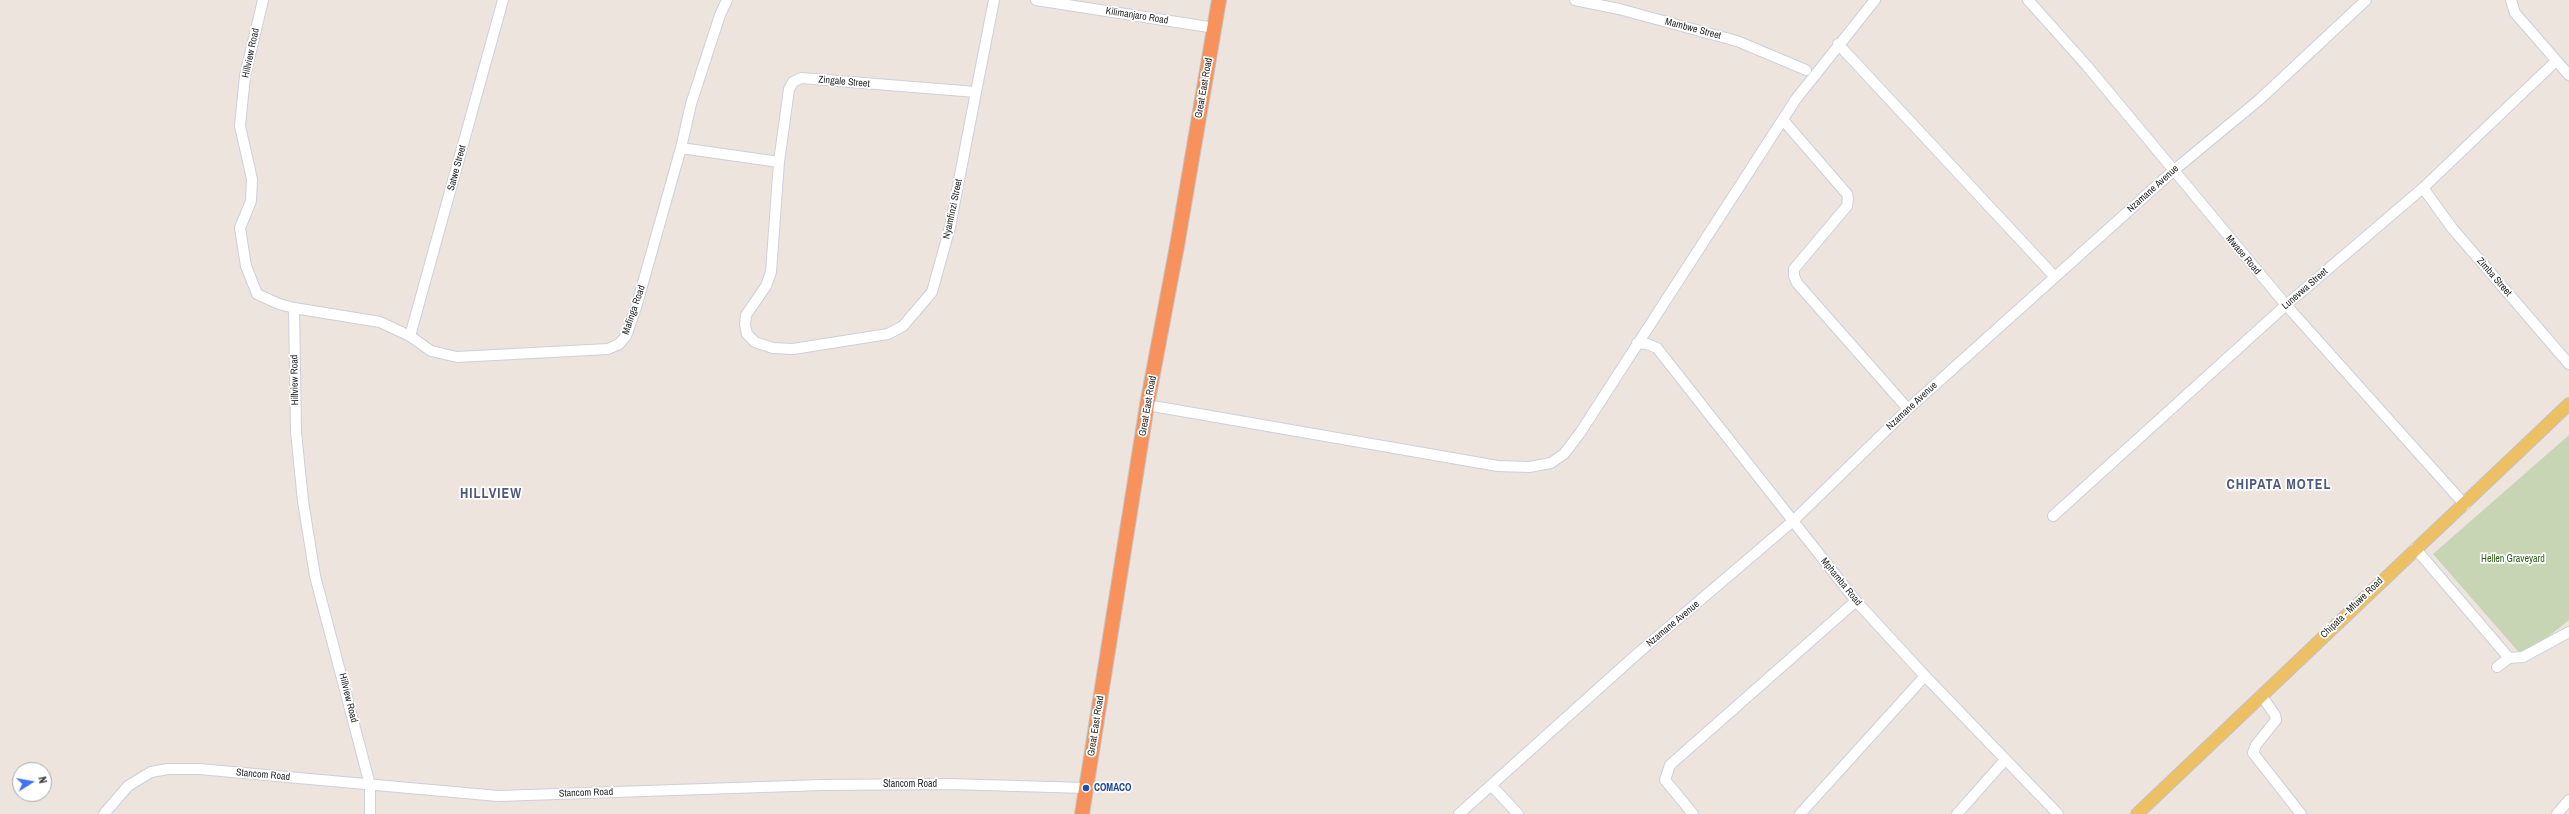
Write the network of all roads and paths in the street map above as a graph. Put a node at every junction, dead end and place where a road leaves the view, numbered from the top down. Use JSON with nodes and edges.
{"nodes":[{"id":1,"x":263,"y":0,"type":"edge"},
{"id":2,"x":503,"y":0,"type":"edge"},
{"id":3,"x":727,"y":0,"type":"edge"},
{"id":4,"x":994,"y":0,"type":"edge"},
{"id":5,"x":1036,"y":0,"type":"edge"},
{"id":6,"x":1219,"y":0,"type":"edge"},
{"id":7,"x":1575,"y":0,"type":"edge"},
{"id":8,"x":1874,"y":0,"type":"edge"},
{"id":9,"x":2028,"y":0,"type":"edge"},
{"id":10,"x":2366,"y":0,"type":"edge"},
{"id":11,"x":2511,"y":2,"type":"edge"},
{"id":12,"x":1215,"y":28,"type":"junction"},
{"id":13,"x":1838,"y":44,"type":"junction"},
{"id":14,"x":2556,"y":61,"type":"junction"},
{"id":15,"x":1806,"y":70,"type":"dead end"},
{"id":16,"x":2569,"y":75,"type":"edge"},
{"id":17,"x":976,"y":92,"type":"junction"},
{"id":18,"x":1783,"y":120,"type":"junction"},
{"id":19,"x":681,"y":148,"type":"junction"},
{"id":20,"x":779,"y":162,"type":"junction"},
{"id":21,"x":2173,"y":171,"type":"junction"},
{"id":22,"x":2422,"y":188,"type":"junction"},
{"id":23,"x":2055,"y":277,"type":"junction"},
{"id":24,"x":2286,"y":305,"type":"junction"},
{"id":25,"x":294,"y":308,"type":"junction"},
{"id":26,"x":410,"y":336,"type":"junction"},
{"id":27,"x":822,"y":343,"type":"joint"},
{"id":28,"x":1637,"y":343,"type":"junction"},
{"id":29,"x":2569,"y":364,"type":"edge"},
{"id":30,"x":2569,"y":404,"type":"edge"},
{"id":31,"x":1147,"y":405,"type":"junction"},
{"id":32,"x":1908,"y":409,"type":"junction"},
{"id":33,"x":2465,"y":504,"type":"junction"},
{"id":34,"x":2054,"y":516,"type":"dead end"},
{"id":35,"x":1793,"y":521,"type":"junction"},
{"id":36,"x":2415,"y":548,"type":"junction"},
{"id":37,"x":1856,"y":601,"type":"junction"},
{"id":38,"x":2569,"y":632,"type":"edge"},
{"id":39,"x":2509,"y":658,"type":"junction"},
{"id":40,"x":2497,"y":667,"type":"dead end"},
{"id":41,"x":1925,"y":676,"type":"junction"},
{"id":42,"x":2261,"y":695,"type":"junction"},
{"id":43,"x":2005,"y":760,"type":"junction"},
{"id":44,"x":370,"y":785,"type":"junction"},
{"id":45,"x":1491,"y":785,"type":"junction"},
{"id":46,"x":1086,"y":788,"type":"junction"},
{"id":47,"x":2569,"y":800,"type":"edge"},
{"id":48,"x":104,"y":814,"type":"edge"},
{"id":49,"x":370,"y":814,"type":"edge"},
{"id":50,"x":1082,"y":814,"type":"edge"},
{"id":51,"x":1459,"y":814,"type":"edge"},
{"id":52,"x":1518,"y":814,"type":"edge"},
{"id":53,"x":1693,"y":814,"type":"edge"},
{"id":54,"x":1800,"y":814,"type":"edge"},
{"id":55,"x":1957,"y":814,"type":"edge"},
{"id":56,"x":2058,"y":814,"type":"edge"},
{"id":57,"x":2137,"y":814,"type":"edge"},
{"id":58,"x":2301,"y":814,"type":"edge"},
{"id":59,"x":2557,"y":814,"type":"edge"}],
"edges":[{"from":1,"to":25,"type":"street","name":"Hillview Road"},
{"from":2,"to":26,"type":"street","name":"Satwe Street"},
{"from":3,"to":19,"type":"street","name":"Mafinga Road"},
{"from":4,"to":17,"type":"street","name":"Nyamfinzi Street"},
{"from":5,"to":12,"type":"street","name":"Kilimanjaro Road"},
{"from":6,"to":12,"type":"highway","name":"Great East Road"},
{"from":7,"to":15,"type":"street","name":"Mambwe Street"},
{"from":8,"to":13,"type":"street"},
{"from":9,"to":21,"type":"street","name":"Mwase Road"},
{"from":10,"to":21,"type":"street","name":"Nzamane Avenue"},
{"from":11,"to":14,"type":"street"},
{"from":12,"to":31,"type":"highway","name":"Great East Road"},
{"from":13,"to":18,"type":"street"},
{"from":13,"to":23,"type":"street"},
{"from":14,"to":16,"type":"street"},
{"from":14,"to":22,"type":"street","name":"Lunevwa Street"},
{"from":17,"to":20,"type":"street","name":"Zingale Street"},
{"from":17,"to":27,"type":"street","name":"Nyamfinzi Street"},
{"from":18,"to":28,"type":"street"},
{"from":18,"to":32,"type":"street"},
{"from":19,"to":20,"type":"street"},
{"from":19,"to":26,"type":"street","name":"Mafinga Road"},
{"from":20,"to":27,"type":"street","name":"Zingale Street"},
{"from":21,"to":23,"type":"street","name":"Nzamane Avenue"},
{"from":21,"to":24,"type":"street","name":"Mwase Road"},
{"from":22,"to":24,"type":"street","name":"Lunevwa Street"},
{"from":22,"to":29,"type":"street","name":"Zimba Street"},
{"from":23,"to":32,"type":"street","name":"Nzamane Avenue"},
{"from":24,"to":33,"type":"street","name":"Mwase Road"},
{"from":24,"to":34,"type":"street","name":"Lunevwa Street"},
{"from":25,"to":26,"type":"street","name":"Mafinga Road"},
{"from":25,"to":44,"type":"street","name":"Hillview Road"},
{"from":28,"to":31,"type":"street"},
{"from":28,"to":35,"type":"street","name":"Mphamba Road"},
{"from":30,"to":33,"type":"main road","name":"Chipata - Mfuwe Road"},
{"from":31,"to":46,"type":"highway","name":"Great East Road"},
{"from":32,"to":35,"type":"street","name":"Nzamane Avenue"},
{"from":33,"to":36,"type":"main road","name":"Chipata - Mfuwe Road"},
{"from":35,"to":37,"type":"street","name":"Mphamba Road"},
{"from":35,"to":45,"type":"street","name":"Nzamane Avenue"},
{"from":36,"to":39,"type":"street"},
{"from":36,"to":42,"type":"main road","name":"Chipata - Mfuwe Road"},
{"from":37,"to":41,"type":"street","name":"Mphamba Road"},
{"from":37,"to":53,"type":"street"},
{"from":38,"to":39,"type":"street"},
{"from":39,"to":40,"type":"street"},
{"from":41,"to":43,"type":"street","name":"Mphamba Road"},
{"from":41,"to":54,"type":"street"},
{"from":42,"to":57,"type":"main road","name":"Chipata - Mfuwe Road"},
{"from":42,"to":58,"type":"street"},
{"from":43,"to":55,"type":"street"},
{"from":43,"to":56,"type":"street","name":"Mphamba Road"},
{"from":44,"to":46,"type":"street","name":"Stancom Road"},
{"from":44,"to":48,"type":"street","name":"Stancom Road"},
{"from":44,"to":49,"type":"street","name":"Hillview Road"},
{"from":45,"to":51,"type":"street","name":"Nzamane Avenue"},
{"from":45,"to":52,"type":"street"},
{"from":46,"to":50,"type":"highway","name":"Great East Road"},
{"from":47,"to":59,"type":"street"}]}
